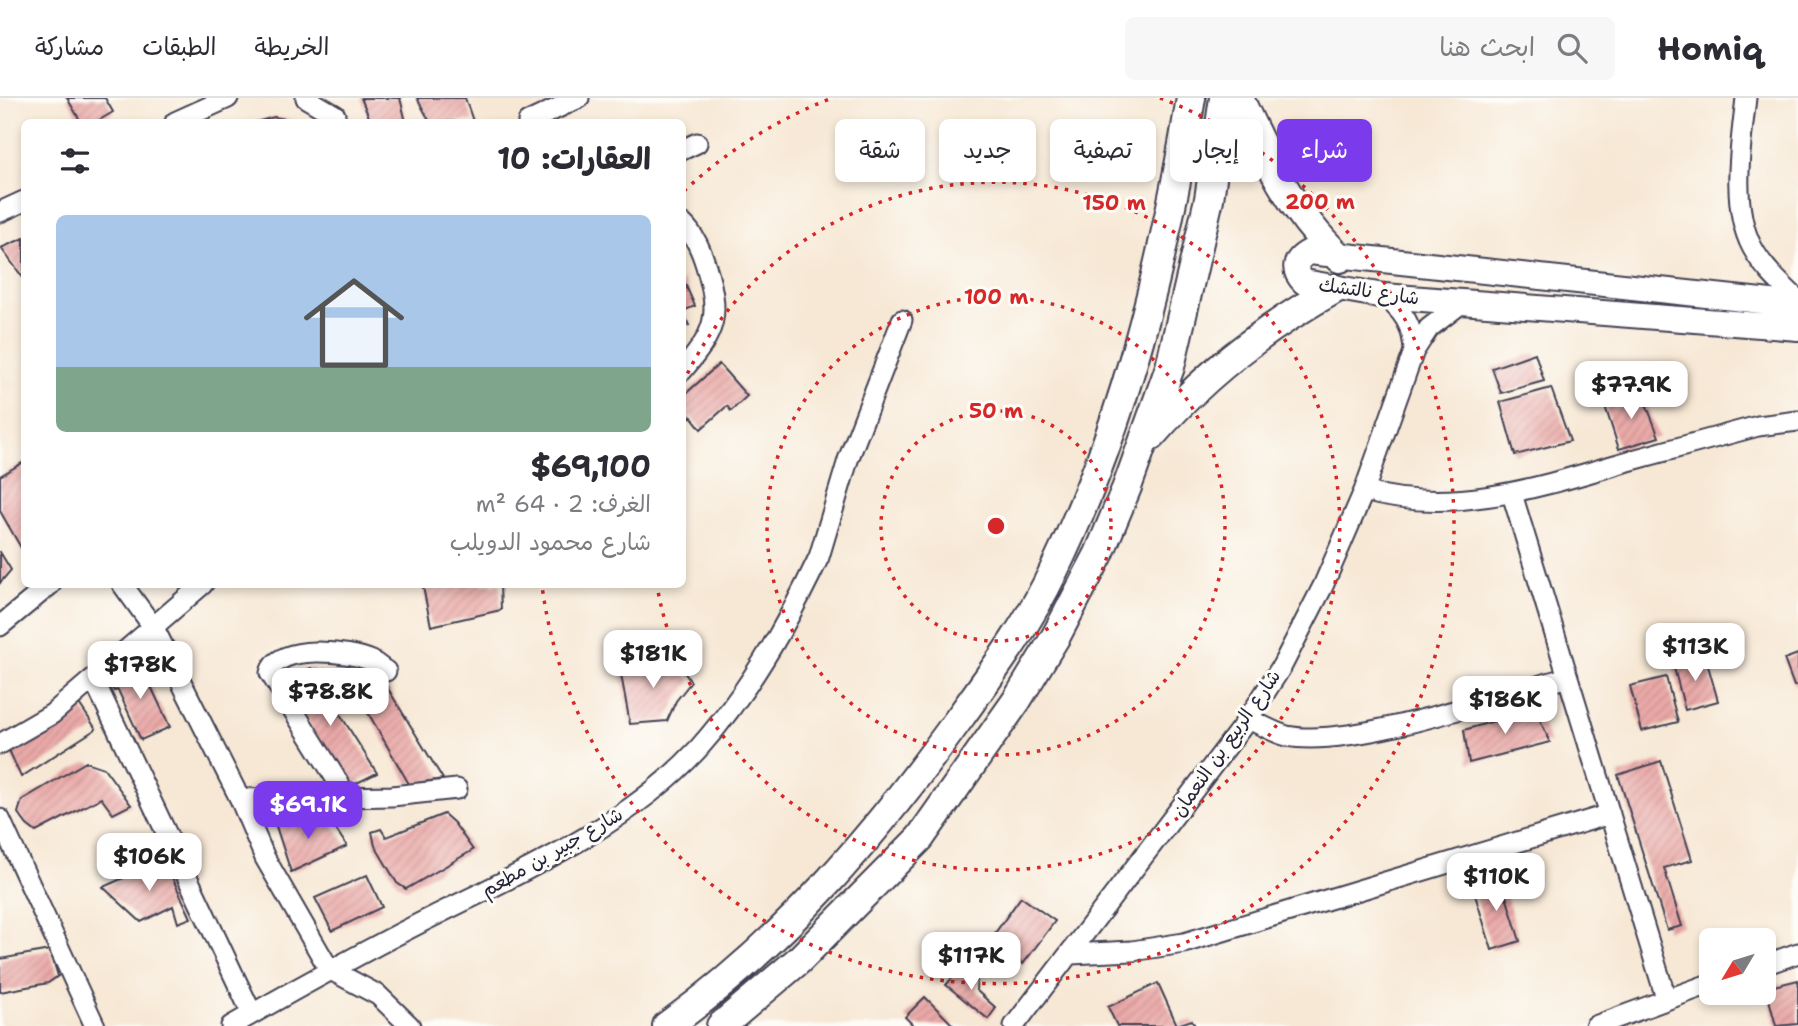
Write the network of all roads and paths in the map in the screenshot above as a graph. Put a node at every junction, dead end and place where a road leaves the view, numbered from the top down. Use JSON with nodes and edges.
{"nodes":[{"id":1,"x":228,"y":98,"type":"edge"},
{"id":2,"x":306,"y":98,"type":"edge"},
{"id":3,"x":579,"y":98,"type":"edge"},
{"id":4,"x":1191,"y":98,"type":"edge"},
{"id":5,"x":1224,"y":98,"type":"edge"},
{"id":6,"x":1238,"y":98,"type":"edge"},
{"id":7,"x":1746,"y":98,"type":"edge"},
{"id":8,"x":334,"y":112,"type":"edge"},
{"id":9,"x":182,"y":119,"type":"edge"},
{"id":10,"x":534,"y":119,"type":"edge"},
{"id":11,"x":21,"y":202,"type":"edge"},
{"id":12,"x":0,"y":212,"type":"edge"},
{"id":13,"x":686,"y":229,"type":"edge"},
{"id":14,"x":1340,"y":258,"type":"junction"},
{"id":15,"x":1335,"y":289,"type":"junction"},
{"id":16,"x":1384,"y":296,"type":"junction"},
{"id":17,"x":1798,"y":300,"type":"edge"},
{"id":18,"x":1463,"y":302,"type":"junction"},
{"id":19,"x":1798,"y":305,"type":"edge"},
{"id":20,"x":902,"y":320,"type":"dead end"},
{"id":21,"x":1798,"y":328,"type":"edge"},
{"id":22,"x":1414,"y":351,"type":"junction"},
{"id":23,"x":686,"y":366,"type":"edge"},
{"id":24,"x":1798,"y":421,"type":"edge"},
{"id":25,"x":1142,"y":446,"type":"junction"},
{"id":26,"x":1364,"y":491,"type":"junction"},
{"id":27,"x":1512,"y":494,"type":"junction"},
{"id":28,"x":46,"y":588,"type":"edge"},
{"id":29,"x":199,"y":588,"type":"edge"},
{"id":30,"x":130,"y":589,"type":"edge"},
{"id":31,"x":0,"y":626,"type":"edge"},
{"id":32,"x":154,"y":628,"type":"junction"},
{"id":33,"x":386,"y":671,"type":"dead end"},
{"id":34,"x":1568,"y":677,"type":"junction"},
{"id":35,"x":94,"y":680,"type":"junction"},
{"id":36,"x":1248,"y":719,"type":"junction"},
{"id":37,"x":0,"y":744,"type":"edge"},
{"id":38,"x":457,"y":789,"type":"dead end"},
{"id":39,"x":348,"y":798,"type":"junction"},
{"id":40,"x":240,"y":799,"type":"junction"},
{"id":41,"x":1610,"y":814,"type":"junction"},
{"id":42,"x":0,"y":819,"type":"edge"},
{"id":43,"x":1798,"y":953,"type":"edge"},
{"id":44,"x":1071,"y":954,"type":"junction"},
{"id":45,"x":1776,"y":961,"type":"edge"},
{"id":46,"x":329,"y":969,"type":"junction"},
{"id":47,"x":1699,"y":987,"type":"edge"},
{"id":48,"x":1666,"y":998,"type":"junction"},
{"id":49,"x":252,"y":1014,"type":"junction"},
{"id":50,"x":95,"y":1026,"type":"edge"},
{"id":51,"x":231,"y":1026,"type":"edge"},
{"id":52,"x":410,"y":1026,"type":"edge"},
{"id":53,"x":667,"y":1026,"type":"edge"},
{"id":54,"x":721,"y":1026,"type":"edge"},
{"id":55,"x":1014,"y":1026,"type":"edge"},
{"id":56,"x":1595,"y":1026,"type":"edge"}],
"edges":[{"from":1,"to":9,"type":"street"},
{"from":2,"to":8,"type":"street"},
{"from":3,"to":10,"type":"street"},
{"from":4,"to":53,"type":"highway"},
{"from":5,"to":25,"type":"highway"},
{"from":6,"to":14,"type":"highway"},
{"from":7,"to":17,"type":"street"},
{"from":11,"to":12,"type":"street"},
{"from":13,"to":23,"type":"street"},
{"from":14,"to":15,"type":"main road","name":"شارع نالتشك"},
{"from":14,"to":19,"type":"main road","name":"شارع نالتشك"},
{"from":15,"to":16,"type":"main road","name":"شارع نالتشك"},
{"from":15,"to":25,"type":"highway"},
{"from":16,"to":18,"type":"main road","name":"شارع نالتشك"},
{"from":16,"to":22,"type":"street"},
{"from":18,"to":21,"type":"main road","name":"شارع نالتشك"},
{"from":18,"to":22,"type":"street","name":"شارع الربيع بن النعمان"},
{"from":20,"to":46,"type":"street","name":"شارع جبير بن مطعم"},
{"from":22,"to":26,"type":"street","name":"شارع الربيع بن النعمان"},
{"from":24,"to":27,"type":"street"},
{"from":25,"to":54,"type":"highway"},
{"from":26,"to":27,"type":"street"},
{"from":26,"to":36,"type":"street","name":"شارع الربيع بن النعمان"},
{"from":27,"to":34,"type":"street"},
{"from":28,"to":31,"type":"street"},
{"from":29,"to":32,"type":"street"},
{"from":30,"to":32,"type":"street"},
{"from":32,"to":35,"type":"street"},
{"from":32,"to":40,"type":"street"},
{"from":33,"to":39,"type":"street"},
{"from":34,"to":36,"type":"street"},
{"from":34,"to":41,"type":"street"},
{"from":35,"to":37,"type":"street"},
{"from":35,"to":49,"type":"street"},
{"from":36,"to":44,"type":"street","name":"شارع الربيع بن النعمان"},
{"from":38,"to":39,"type":"street"},
{"from":39,"to":40,"type":"street"},
{"from":40,"to":46,"type":"street"},
{"from":41,"to":44,"type":"street"},
{"from":41,"to":48,"type":"street"},
{"from":42,"to":50,"type":"street"},
{"from":43,"to":45,"type":"street"},
{"from":44,"to":55,"type":"street","name":"شارع الربيع بن النعمان"},
{"from":46,"to":49,"type":"street","name":"شارع جبير بن مطعم"},
{"from":46,"to":52,"type":"street"},
{"from":47,"to":48,"type":"street"},
{"from":48,"to":56,"type":"street"},
{"from":49,"to":51,"type":"street","name":"شارع جبير بن مطعم"}]}
